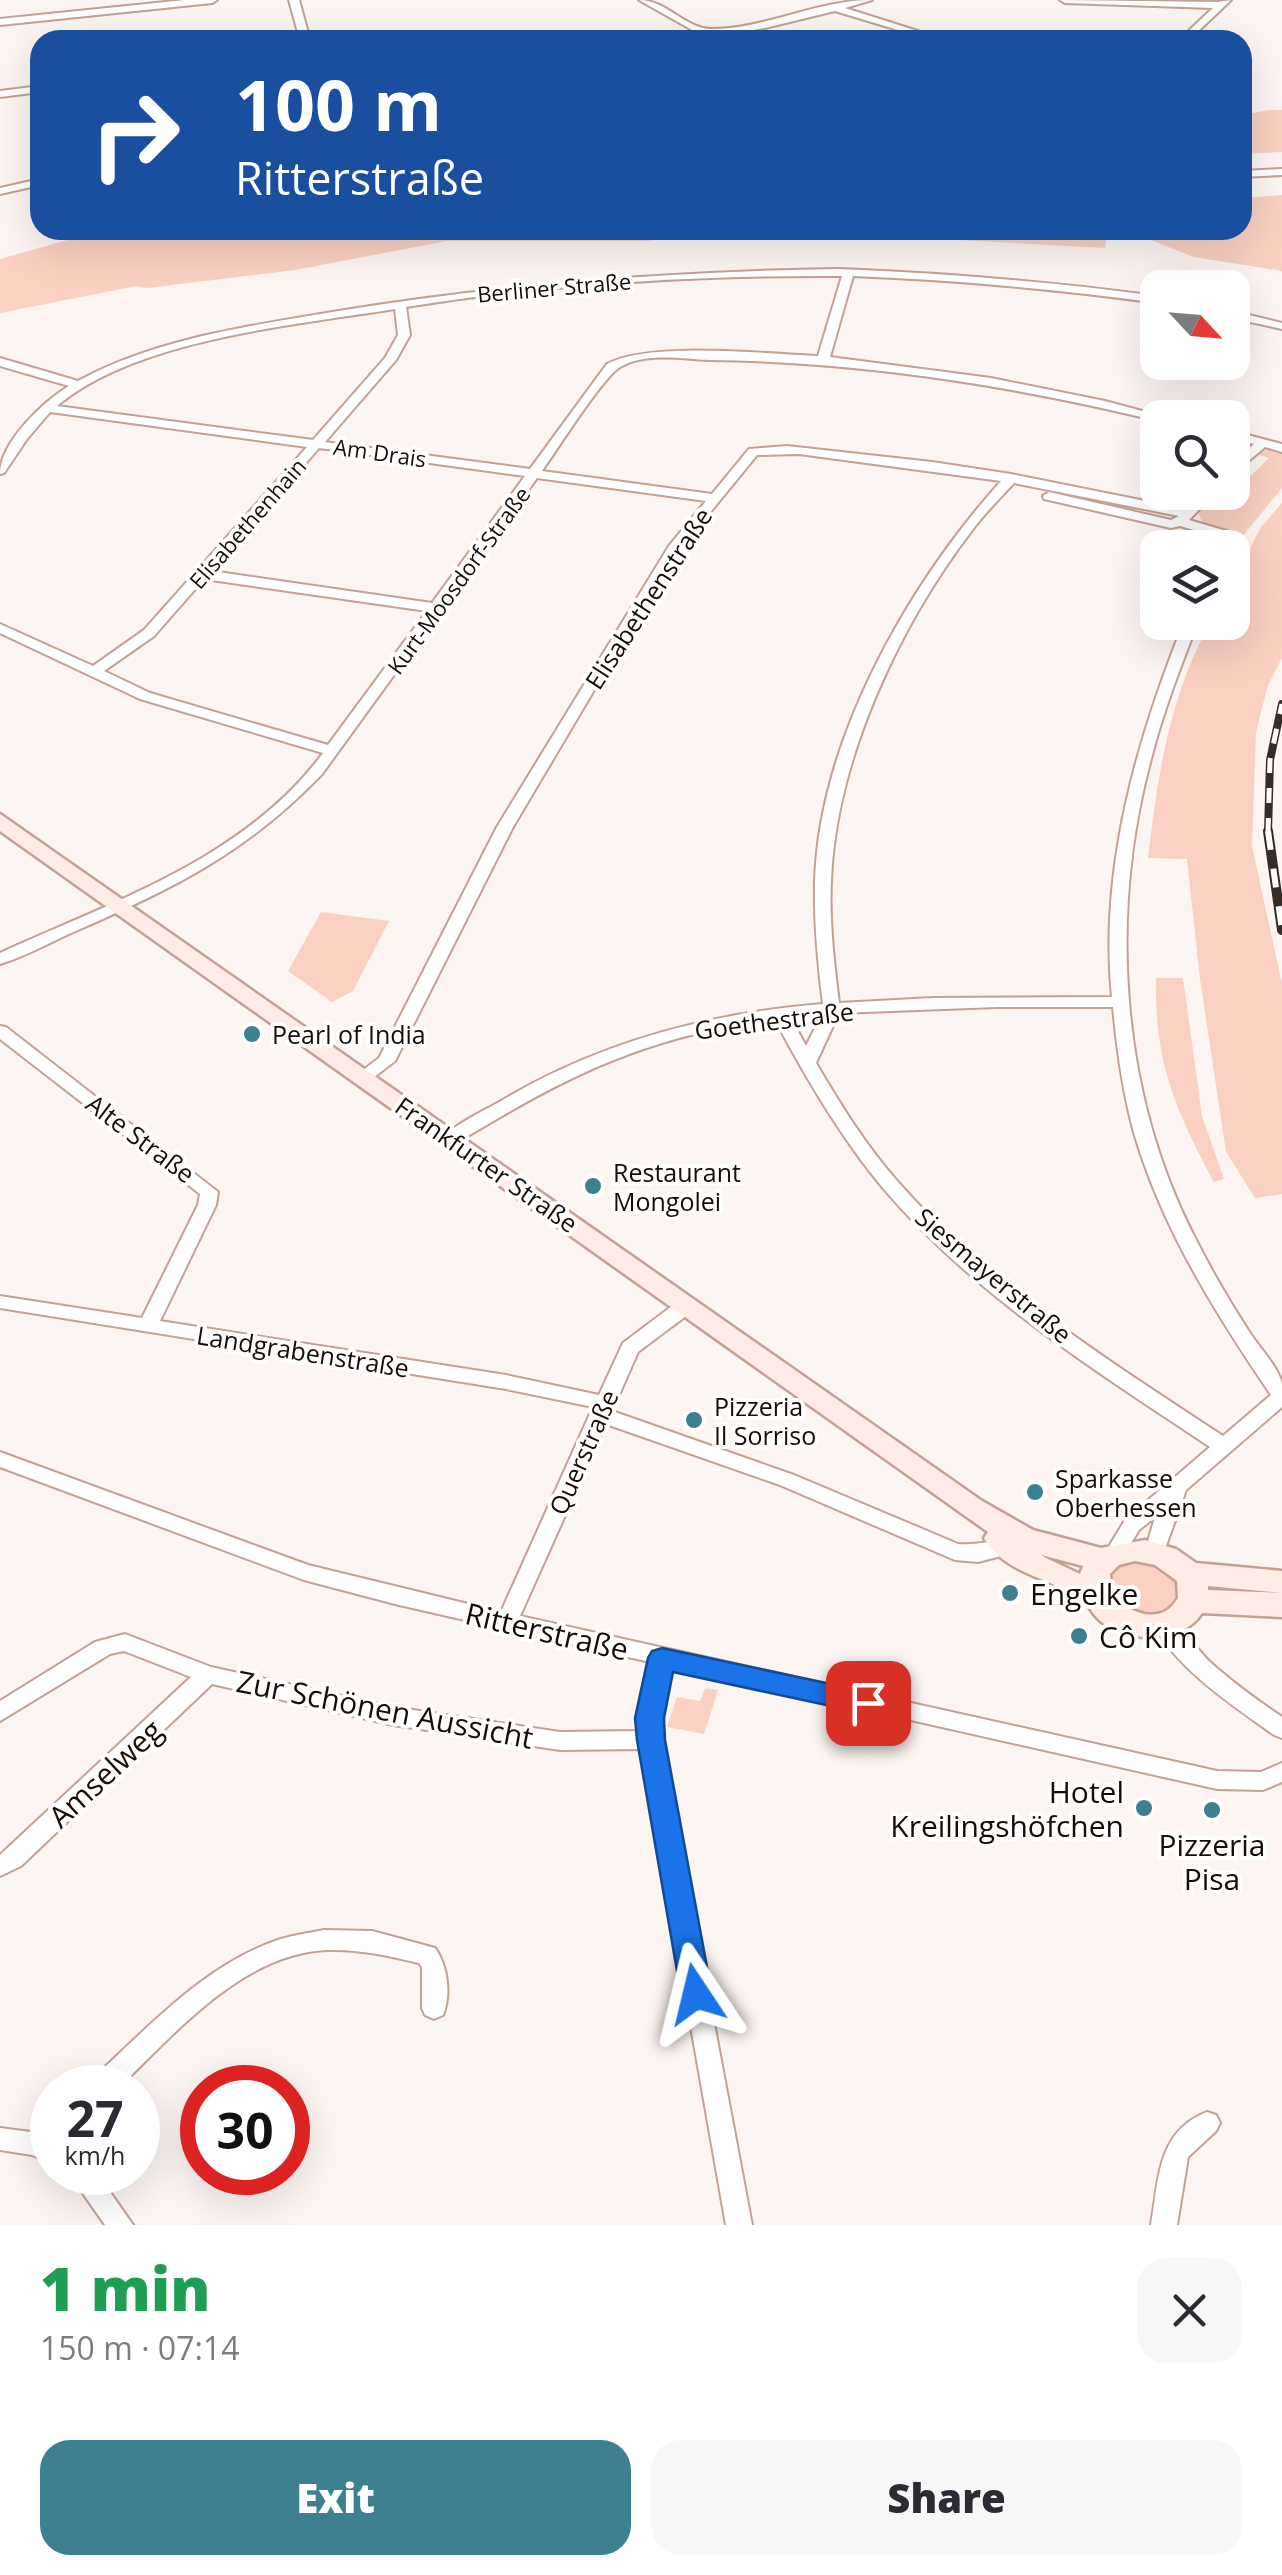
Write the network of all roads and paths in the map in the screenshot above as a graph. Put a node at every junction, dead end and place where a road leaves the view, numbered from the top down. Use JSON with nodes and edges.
{"nodes":[{"id":1,"x":212,"y":0,"type":"edge"},
{"id":2,"x":294,"y":0,"type":"edge"},
{"id":3,"x":644,"y":0,"type":"edge"},
{"id":4,"x":867,"y":0,"type":"edge"},
{"id":5,"x":1065,"y":0,"type":"edge"},
{"id":6,"x":1224,"y":2,"type":"edge"},
{"id":7,"x":838,"y":9,"type":"junction"},
{"id":8,"x":0,"y":22,"type":"edge"},
{"id":9,"x":302,"y":30,"type":"edge"},
{"id":10,"x":700,"y":30,"type":"edge"},
{"id":11,"x":738,"y":30,"type":"edge"},
{"id":12,"x":908,"y":30,"type":"edge"},
{"id":13,"x":1195,"y":30,"type":"edge"},
{"id":14,"x":30,"y":90,"type":"edge"},
{"id":15,"x":0,"y":94,"type":"edge"},
{"id":16,"x":1282,"y":172,"type":"edge"},
{"id":17,"x":1252,"y":174,"type":"edge"},
{"id":18,"x":30,"y":184,"type":"edge"},
{"id":19,"x":0,"y":192,"type":"edge"},
{"id":20,"x":848,"y":274,"type":"junction"},
{"id":21,"x":1140,"y":298,"type":"edge"},
{"id":22,"x":400,"y":304,"type":"junction"},
{"id":23,"x":1250,"y":318,"type":"edge"},
{"id":24,"x":1282,"y":326,"type":"edge"},
{"id":25,"x":823,"y":360,"type":"junction"},
{"id":26,"x":0,"y":362,"type":"edge"},
{"id":27,"x":79,"y":386,"type":"junction"},
{"id":28,"x":47,"y":408,"type":"junction"},
{"id":29,"x":1140,"y":413,"type":"edge"},
{"id":30,"x":1250,"y":440,"type":"edge"},
{"id":31,"x":1263,"y":443,"type":"junction"},
{"id":32,"x":316,"y":444,"type":"junction"},
{"id":33,"x":1282,"y":448,"type":"edge"},
{"id":34,"x":1250,"y":455,"type":"edge"},
{"id":35,"x":0,"y":470,"type":"edge"},
{"id":36,"x":536,"y":473,"type":"junction"},
{"id":37,"x":1007,"y":482,"type":"junction"},
{"id":38,"x":714,"y":498,"type":"junction"},
{"id":39,"x":1192,"y":510,"type":"edge"},
{"id":40,"x":1184,"y":518,"type":"junction"},
{"id":41,"x":1206,"y":530,"type":"edge"},
{"id":42,"x":202,"y":574,"type":"junction"},
{"id":43,"x":438,"y":608,"type":"junction"},
{"id":44,"x":0,"y":628,"type":"edge"},
{"id":45,"x":1184,"y":640,"type":"edge"},
{"id":46,"x":92,"y":673,"type":"junction"},
{"id":47,"x":332,"y":751,"type":"junction"},
{"id":48,"x":0,"y":821,"type":"edge"},
{"id":49,"x":122,"y":906,"type":"junction"},
{"id":50,"x":0,"y":960,"type":"edge"},
{"id":51,"x":1122,"y":1002,"type":"junction"},
{"id":52,"x":832,"y":1010,"type":"junction"},
{"id":53,"x":770,"y":1017,"type":"junction"},
{"id":54,"x":0,"y":1031,"type":"edge"},
{"id":55,"x":807,"y":1064,"type":"junction"},
{"id":56,"x":363,"y":1077,"type":"junction"},
{"id":57,"x":452,"y":1138,"type":"junction"},
{"id":58,"x":0,"y":1302,"type":"edge"},
{"id":59,"x":687,"y":1305,"type":"junction"},
{"id":60,"x":147,"y":1327,"type":"junction"},
{"id":61,"x":1282,"y":1396,"type":"edge"},
{"id":62,"x":602,"y":1409,"type":"junction"},
{"id":63,"x":1222,"y":1446,"type":"junction"},
{"id":64,"x":0,"y":1459,"type":"edge"},
{"id":65,"x":1180,"y":1484,"type":"junction"},
{"id":66,"x":972,"y":1509,"type":"junction"},
{"id":67,"x":1010,"y":1547,"type":"junction"},
{"id":68,"x":1155,"y":1552,"type":"junction"},
{"id":69,"x":1109,"y":1556,"type":"junction"},
{"id":70,"x":1282,"y":1582,"type":"edge"},
{"id":71,"x":1190,"y":1587,"type":"junction"},
{"id":72,"x":1093,"y":1592,"type":"junction"},
{"id":73,"x":1282,"y":1605,"type":"edge"},
{"id":74,"x":507,"y":1622,"type":"junction"},
{"id":75,"x":1164,"y":1625,"type":"junction"},
{"id":76,"x":662,"y":1658,"type":"junction"},
{"id":77,"x":208,"y":1675,"type":"junction"},
{"id":78,"x":0,"y":1712,"type":"edge"},
{"id":79,"x":1282,"y":1728,"type":"edge"},
{"id":80,"x":651,"y":1740,"type":"junction"},
{"id":81,"x":1282,"y":1772,"type":"edge"},
{"id":82,"x":0,"y":1866,"type":"edge"},
{"id":83,"x":434,"y":2008,"type":"dead end"},
{"id":84,"x":126,"y":2065,"type":"edge"},
{"id":85,"x":1207,"y":2122,"type":"dead end"},
{"id":86,"x":0,"y":2139,"type":"edge"},
{"id":87,"x":30,"y":2141,"type":"edge"},
{"id":88,"x":97,"y":2195,"type":"edge"},
{"id":89,"x":120,"y":2225,"type":"edge"},
{"id":90,"x":739,"y":2225,"type":"edge"},
{"id":91,"x":1164,"y":2225,"type":"edge"}],
"edges":[{"from":1,"to":8,"type":"street"},
{"from":2,"to":9,"type":"street"},
{"from":3,"to":10,"type":"street"},
{"from":4,"to":7,"type":"street"},
{"from":5,"to":6,"type":"street"},
{"from":6,"to":13,"type":"street"},
{"from":7,"to":11,"type":"street"},
{"from":7,"to":12,"type":"street"},
{"from":14,"to":15,"type":"street"},
{"from":16,"to":17,"type":"street"},
{"from":18,"to":19,"type":"street"},
{"from":20,"to":21,"type":"street","name":"Berliner Straße"},
{"from":20,"to":22,"type":"street","name":"Berliner Straße"},
{"from":20,"to":25,"type":"street"},
{"from":22,"to":27,"type":"street","name":"Berliner Straße"},
{"from":22,"to":32,"type":"street","name":"Elisabethenhain"},
{"from":23,"to":24,"type":"street"},
{"from":25,"to":29,"type":"street","name":"Kurt-Moosdorf-Straße"},
{"from":25,"to":36,"type":"street","name":"Kurt-Moosdorf-Straße"},
{"from":26,"to":27,"type":"street"},
{"from":27,"to":28,"type":"street","name":"Berliner Straße"},
{"from":28,"to":32,"type":"street","name":"Am Drais"},
{"from":28,"to":35,"type":"street","name":"Berliner Straße"},
{"from":30,"to":31,"type":"street"},
{"from":31,"to":33,"type":"street"},
{"from":31,"to":34,"type":"street"},
{"from":32,"to":36,"type":"street","name":"Am Drais"},
{"from":32,"to":42,"type":"street","name":"Elisabethenhain"},
{"from":36,"to":38,"type":"street","name":"Am Drais"},
{"from":36,"to":43,"type":"street","name":"Kurt-Moosdorf-Straße"},
{"from":37,"to":38,"type":"street","name":"Elisabethenstraße"},
{"from":37,"to":40,"type":"street","name":"Elisabethenstraße"},
{"from":37,"to":52,"type":"street"},
{"from":38,"to":56,"type":"street","name":"Elisabethenstraße"},
{"from":39,"to":40,"type":"street"},
{"from":40,"to":41,"type":"street","name":"Elisabethenstraße"},
{"from":42,"to":43,"type":"street"},
{"from":42,"to":46,"type":"street","name":"Elisabethenhain"},
{"from":43,"to":47,"type":"street","name":"Kurt-Moosdorf-Straße"},
{"from":44,"to":46,"type":"street"},
{"from":45,"to":51,"type":"street"},
{"from":46,"to":47,"type":"street"},
{"from":47,"to":49,"type":"street","name":"Kurt-Moosdorf-Straße"},
{"from":48,"to":49,"type":"main road","name":"Frankfurter Straße"},
{"from":49,"to":50,"type":"street","name":"Kurt-Moosdorf-Straße"},
{"from":49,"to":56,"type":"main road","name":"Frankfurter Straße"},
{"from":51,"to":52,"type":"street","name":"Goethestraße"},
{"from":51,"to":61,"type":"street"},
{"from":52,"to":53,"type":"street","name":"Goethestraße"},
{"from":52,"to":55,"type":"street"},
{"from":53,"to":55,"type":"street","name":"Siesmayerstraße"},
{"from":53,"to":57,"type":"street","name":"Goethestraße"},
{"from":54,"to":60,"type":"street","name":"Alte Straße"},
{"from":55,"to":63,"type":"street","name":"Siesmayerstraße"},
{"from":56,"to":57,"type":"main road","name":"Frankfurter Straße"},
{"from":57,"to":59,"type":"main road","name":"Frankfurter Straße"},
{"from":58,"to":60,"type":"street","name":"Landgrabenstraße"},
{"from":59,"to":62,"type":"street","name":"Querstraße"},
{"from":59,"to":66,"type":"main road","name":"Frankfurter Straße"},
{"from":60,"to":62,"type":"street","name":"Landgrabenstraße"},
{"from":61,"to":63,"type":"street"},
{"from":62,"to":67,"type":"street","name":"Landgrabenstraße"},
{"from":62,"to":74,"type":"street","name":"Querstraße"},
{"from":63,"to":65,"type":"street"},
{"from":64,"to":74,"type":"street","name":"Ritterstraße"},
{"from":65,"to":68,"type":"street"},
{"from":65,"to":69,"type":"street"},
{"from":66,"to":67,"type":"main road","name":"Frankfurter Straße"},
{"from":66,"to":69,"type":"main road","name":"Frankfurter Straße"},
{"from":67,"to":72,"type":"main road","name":"Frankfurter Straße"},
{"from":68,"to":69,"type":"main road","name":"Frankfurter Straße"},
{"from":68,"to":71,"type":"main road"},
{"from":69,"to":72,"type":"main road"},
{"from":70,"to":71,"type":"main road"},
{"from":71,"to":73,"type":"main road"},
{"from":71,"to":75,"type":"main road"},
{"from":72,"to":75,"type":"main road","name":"Frankfurter Straße"},
{"from":74,"to":76,"type":"street","name":"Ritterstraße"},
{"from":75,"to":79,"type":"street"},
{"from":76,"to":80,"type":"street"},
{"from":76,"to":81,"type":"street","name":"Ritterstraße"},
{"from":77,"to":78,"type":"street","name":"Zur Schönen Aussicht"},
{"from":77,"to":80,"type":"street","name":"Zur Schönen Aussicht"},
{"from":77,"to":82,"type":"street","name":"Amselweg"},
{"from":80,"to":90,"type":"street"},
{"from":83,"to":84,"type":"street"},
{"from":85,"to":91,"type":"street"},
{"from":86,"to":87,"type":"street"},
{"from":88,"to":89,"type":"street"}]}
